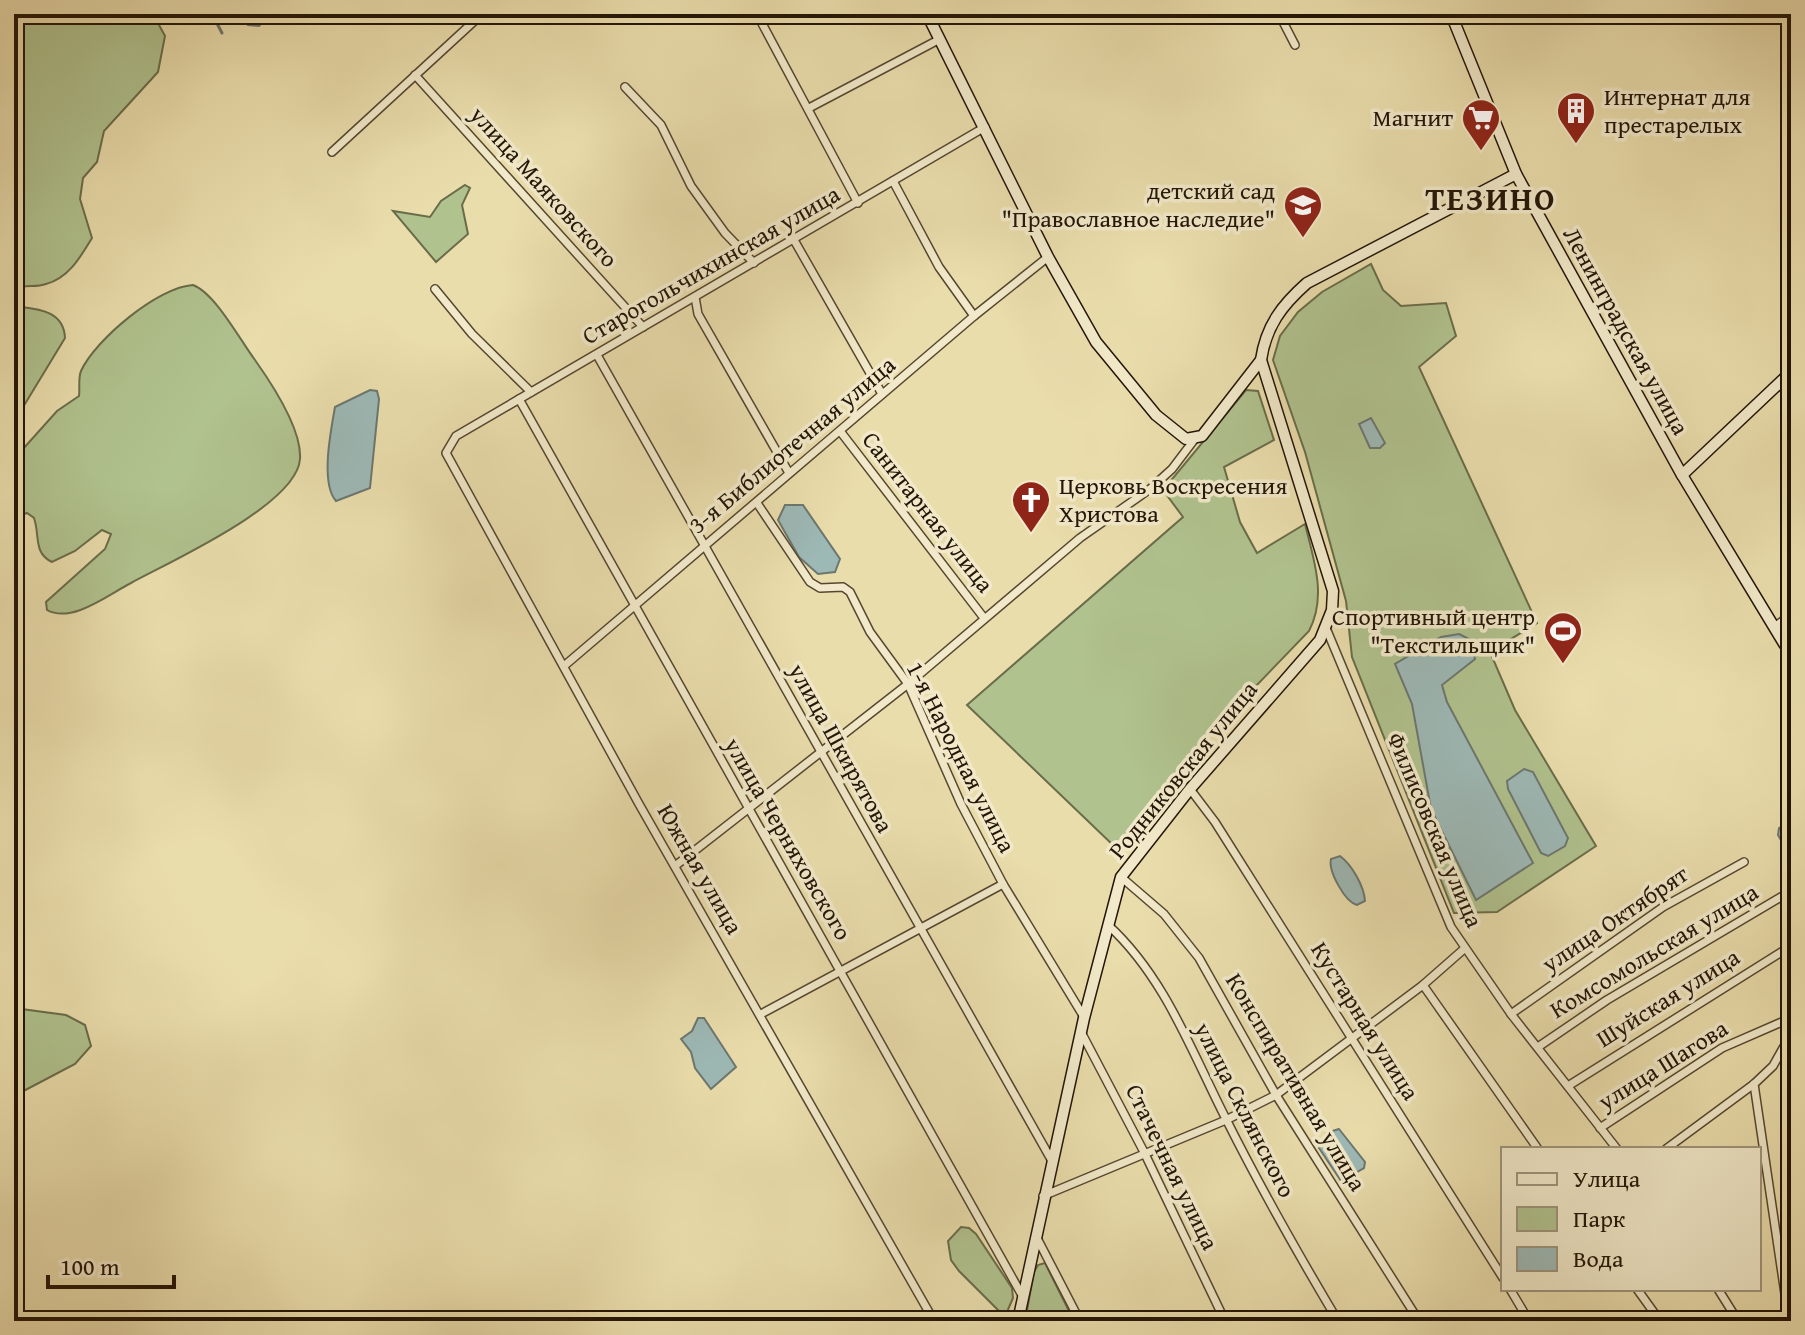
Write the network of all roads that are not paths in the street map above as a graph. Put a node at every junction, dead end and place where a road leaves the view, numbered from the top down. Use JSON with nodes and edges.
{"nodes":[{"id":1,"x":482,"y":14,"type":"edge"},
{"id":2,"x":757,"y":14,"type":"edge"},
{"id":3,"x":927,"y":14,"type":"edge"},
{"id":4,"x":1279,"y":14,"type":"edge"},
{"id":5,"x":1451,"y":14,"type":"edge"},
{"id":6,"x":940,"y":39,"type":"junction"},
{"id":7,"x":1295,"y":45,"type":"dead end"},
{"id":8,"x":415,"y":75,"type":"junction"},
{"id":9,"x":625,"y":87,"type":"dead end"},
{"id":10,"x":809,"y":108,"type":"junction"},
{"id":11,"x":985,"y":127,"type":"junction"},
{"id":12,"x":332,"y":152,"type":"dead end"},
{"id":13,"x":1516,"y":174,"type":"junction"},
{"id":14,"x":893,"y":181,"type":"junction"},
{"id":15,"x":858,"y":203,"type":"junction"},
{"id":16,"x":794,"y":240,"type":"junction"},
{"id":17,"x":1048,"y":257,"type":"junction"},
{"id":18,"x":754,"y":263,"type":"junction"},
{"id":19,"x":435,"y":289,"type":"dead end"},
{"id":20,"x":695,"y":297,"type":"junction"},
{"id":21,"x":974,"y":316,"type":"junction"},
{"id":22,"x":643,"y":327,"type":"junction"},
{"id":23,"x":597,"y":355,"type":"junction"},
{"id":24,"x":1261,"y":360,"type":"junction"},
{"id":25,"x":1791,"y":372,"type":"edge"},
{"id":26,"x":531,"y":392,"type":"junction"},
{"id":27,"x":882,"y":394,"type":"junction"},
{"id":28,"x":519,"y":399,"type":"junction"},
{"id":29,"x":840,"y":431,"type":"junction"},
{"id":30,"x":456,"y":436,"type":"joint"},
{"id":31,"x":1194,"y":440,"type":"junction"},
{"id":32,"x":789,"y":473,"type":"junction"},
{"id":33,"x":1682,"y":475,"type":"junction"},
{"id":34,"x":757,"y":503,"type":"junction"},
{"id":35,"x":704,"y":546,"type":"junction"},
{"id":36,"x":635,"y":606,"type":"junction"},
{"id":37,"x":1791,"y":615,"type":"edge"},
{"id":38,"x":984,"y":618,"type":"junction"},
{"id":39,"x":1774,"y":627,"type":"junction"},
{"id":40,"x":1326,"y":628,"type":"junction"},
{"id":41,"x":1791,"y":655,"type":"edge"},
{"id":42,"x":564,"y":666,"type":"junction"},
{"id":43,"x":908,"y":684,"type":"junction"},
{"id":44,"x":821,"y":753,"type":"junction"},
{"id":45,"x":1190,"y":789,"type":"junction"},
{"id":46,"x":748,"y":809,"type":"junction"},
{"id":47,"x":1744,"y":862,"type":"dead end"},
{"id":48,"x":675,"y":866,"type":"junction"},
{"id":49,"x":1121,"y":877,"type":"junction"},
{"id":50,"x":1003,"y":884,"type":"junction"},
{"id":51,"x":1791,"y":891,"type":"edge"},
{"id":52,"x":1108,"y":925,"type":"junction"},
{"id":53,"x":919,"y":928,"type":"junction"},
{"id":54,"x":1791,"y":946,"type":"edge"},
{"id":55,"x":1464,"y":949,"type":"junction"},
{"id":56,"x":840,"y":971,"type":"junction"},
{"id":57,"x":1423,"y":985,"type":"junction"},
{"id":58,"x":761,"y":1014,"type":"junction"},
{"id":59,"x":1511,"y":1014,"type":"junction"},
{"id":60,"x":1084,"y":1018,"type":"junction"},
{"id":61,"x":1791,"y":1018,"type":"edge"},
{"id":62,"x":1081,"y":1032,"type":"junction"},
{"id":63,"x":1791,"y":1034,"type":"edge"},
{"id":64,"x":1351,"y":1037,"type":"junction"},
{"id":65,"x":1538,"y":1047,"type":"junction"},
{"id":66,"x":1754,"y":1084,"type":"junction"},
{"id":67,"x":1568,"y":1086,"type":"junction"},
{"id":68,"x":1276,"y":1095,"type":"junction"},
{"id":69,"x":1226,"y":1120,"type":"junction"},
{"id":70,"x":1600,"y":1128,"type":"junction"},
{"id":71,"x":1537,"y":1147,"type":"edge"},
{"id":72,"x":1615,"y":1147,"type":"edge"},
{"id":73,"x":1669,"y":1147,"type":"edge"},
{"id":74,"x":1144,"y":1152,"type":"junction"},
{"id":75,"x":1052,"y":1161,"type":"junction"},
{"id":76,"x":1043,"y":1196,"type":"junction"},
{"id":77,"x":1035,"y":1233,"type":"junction"},
{"id":78,"x":1501,"y":1275,"type":"edge"},
{"id":79,"x":1511,"y":1291,"type":"edge"},
{"id":80,"x":1638,"y":1291,"type":"edge"},
{"id":81,"x":1719,"y":1291,"type":"edge"},
{"id":82,"x":1024,"y":1298,"type":"junction"},
{"id":83,"x":934,"y":1321,"type":"edge"},
{"id":84,"x":1018,"y":1321,"type":"edge"},
{"id":85,"x":1080,"y":1321,"type":"edge"},
{"id":86,"x":1225,"y":1321,"type":"edge"},
{"id":87,"x":1338,"y":1321,"type":"edge"},
{"id":88,"x":1419,"y":1321,"type":"edge"},
{"id":89,"x":1529,"y":1321,"type":"edge"},
{"id":90,"x":1660,"y":1321,"type":"edge"},
{"id":91,"x":1738,"y":1321,"type":"edge"},
{"id":92,"x":1789,"y":1321,"type":"edge"}],
"edges":[{"from":1,"to":8,"type":"street"},
{"from":2,"to":10,"type":"street"},
{"from":3,"to":6,"type":"main road"},
{"from":4,"to":7,"type":"street"},
{"from":5,"to":13,"type":"main road","name":"Ленинградская улица"},
{"from":6,"to":10,"type":"street"},
{"from":6,"to":11,"type":"main road"},
{"from":8,"to":12,"type":"street"},
{"from":8,"to":22,"type":"street","name":"улица Маяковского"},
{"from":9,"to":18,"type":"street"},
{"from":10,"to":15,"type":"street"},
{"from":11,"to":14,"type":"street","name":"Старогольчихинская улица"},
{"from":11,"to":17,"type":"main road"},
{"from":13,"to":24,"type":"main road"},
{"from":13,"to":33,"type":"main road","name":"Ленинградская улица"},
{"from":14,"to":15,"type":"street","name":"Старогольчихинская улица"},
{"from":14,"to":21,"type":"street"},
{"from":15,"to":16,"type":"street","name":"Старогольчихинская улица"},
{"from":16,"to":18,"type":"street","name":"Старогольчихинская улица"},
{"from":16,"to":27,"type":"street"},
{"from":17,"to":21,"type":"street","name":"3-я Библиотечная улица"},
{"from":17,"to":31,"type":"main road"},
{"from":18,"to":20,"type":"street","name":"Старогольчихинская улица"},
{"from":19,"to":26,"type":"street"},
{"from":20,"to":22,"type":"street","name":"Старогольчихинская улица"},
{"from":20,"to":32,"type":"street"},
{"from":21,"to":27,"type":"street","name":"3-я Библиотечная улица"},
{"from":22,"to":23,"type":"street","name":"Старогольчихинская улица"},
{"from":23,"to":26,"type":"street","name":"Старогольчихинская улица"},
{"from":23,"to":35,"type":"street","name":"улица Шкирятова"},
{"from":24,"to":31,"type":"main road"},
{"from":24,"to":40,"type":"main road"},
{"from":25,"to":33,"type":"main road"},
{"from":26,"to":28,"type":"street","name":"Старогольчихинская улица"},
{"from":27,"to":29,"type":"street","name":"3-я Библиотечная улица"},
{"from":28,"to":30,"type":"street","name":"Старогольчихинская улица"},
{"from":28,"to":36,"type":"street","name":"улица Черняховского"},
{"from":29,"to":32,"type":"street","name":"3-я Библиотечная улица"},
{"from":29,"to":38,"type":"street","name":"Санитарная улица"},
{"from":30,"to":42,"type":"street","name":"Южная улица"},
{"from":31,"to":38,"type":"street"},
{"from":32,"to":34,"type":"street","name":"3-я Библиотечная улица"},
{"from":33,"to":39,"type":"main road","name":"Ленинградская улица"},
{"from":34,"to":35,"type":"street","name":"3-я Библиотечная улица"},
{"from":34,"to":43,"type":"street","name":"1-я Народная улица"},
{"from":35,"to":36,"type":"street","name":"3-я Библиотечная улица"},
{"from":35,"to":44,"type":"street","name":"улица Шкирятова"},
{"from":36,"to":42,"type":"street","name":"3-я Библиотечная улица"},
{"from":36,"to":46,"type":"street","name":"улица Черняховского"},
{"from":37,"to":39,"type":"street"},
{"from":38,"to":43,"type":"street"},
{"from":39,"to":41,"type":"main road","name":"Ленинградская улица"},
{"from":40,"to":45,"type":"main road","name":"Родниковская улица"},
{"from":40,"to":55,"type":"street","name":"Филисовская улица"},
{"from":42,"to":48,"type":"street","name":"Южная улица"},
{"from":43,"to":44,"type":"street"},
{"from":43,"to":50,"type":"street","name":"1-я Народная улица"},
{"from":44,"to":46,"type":"street"},
{"from":44,"to":53,"type":"street","name":"улица Шкирятова"},
{"from":45,"to":49,"type":"main road","name":"Родниковская улица"},
{"from":45,"to":64,"type":"street","name":"Кустарная улица"},
{"from":46,"to":48,"type":"street"},
{"from":46,"to":56,"type":"street","name":"улица Черняховского"},
{"from":47,"to":59,"type":"street","name":"улица Октябрят"},
{"from":48,"to":58,"type":"street","name":"Южная улица"},
{"from":49,"to":52,"type":"main road","name":"Родниковская улица"},
{"from":49,"to":68,"type":"street","name":"Конспиративная улица"},
{"from":50,"to":53,"type":"street"},
{"from":50,"to":60,"type":"street","name":"1-я Народная улица"},
{"from":51,"to":65,"type":"street","name":"Комсомольская улица"},
{"from":52,"to":60,"type":"main road","name":"Родниковская улица"},
{"from":52,"to":69,"type":"street","name":"улица Склянского"},
{"from":53,"to":56,"type":"street"},
{"from":53,"to":75,"type":"street","name":"улица Шкирятова"},
{"from":54,"to":67,"type":"street","name":"Шуйская улица"},
{"from":55,"to":57,"type":"street"},
{"from":55,"to":59,"type":"street","name":"Филисовская улица"},
{"from":56,"to":58,"type":"street"},
{"from":56,"to":82,"type":"street","name":"улица Черняховского"},
{"from":57,"to":64,"type":"street"},
{"from":57,"to":71,"type":"street"},
{"from":58,"to":83,"type":"street","name":"Южная улица"},
{"from":59,"to":65,"type":"street","name":"Филисовская улица"},
{"from":60,"to":62,"type":"main road","name":"Родниковская улица"},
{"from":61,"to":70,"type":"street","name":"улица Шагова"},
{"from":62,"to":74,"type":"street","name":"Стачечная улица"},
{"from":62,"to":75,"type":"main road","name":"Родниковская улица"},
{"from":63,"to":66,"type":"street"},
{"from":64,"to":68,"type":"street"},
{"from":64,"to":78,"type":"street","name":"Кустарная улица"},
{"from":65,"to":67,"type":"street","name":"Филисовская улица"},
{"from":66,"to":73,"type":"street"},
{"from":66,"to":92,"type":"street"},
{"from":67,"to":70,"type":"street","name":"Филисовская улица"},
{"from":68,"to":69,"type":"street"},
{"from":68,"to":88,"type":"street","name":"Конспиративная улица"},
{"from":69,"to":74,"type":"street"},
{"from":69,"to":87,"type":"street","name":"улица Склянского"},
{"from":70,"to":72,"type":"street","name":"Филисовская улица"},
{"from":74,"to":76,"type":"street"},
{"from":74,"to":86,"type":"street","name":"Стачечная улица"},
{"from":75,"to":76,"type":"main road","name":"Родниковская улица"},
{"from":76,"to":77,"type":"main road","name":"Родниковская улица"},
{"from":77,"to":82,"type":"main road","name":"Родниковская улица"},
{"from":77,"to":85,"type":"street"},
{"from":79,"to":89,"type":"street"},
{"from":80,"to":90,"type":"street"},
{"from":81,"to":91,"type":"street"},
{"from":82,"to":84,"type":"main road","name":"Родниковская улица"}]}
